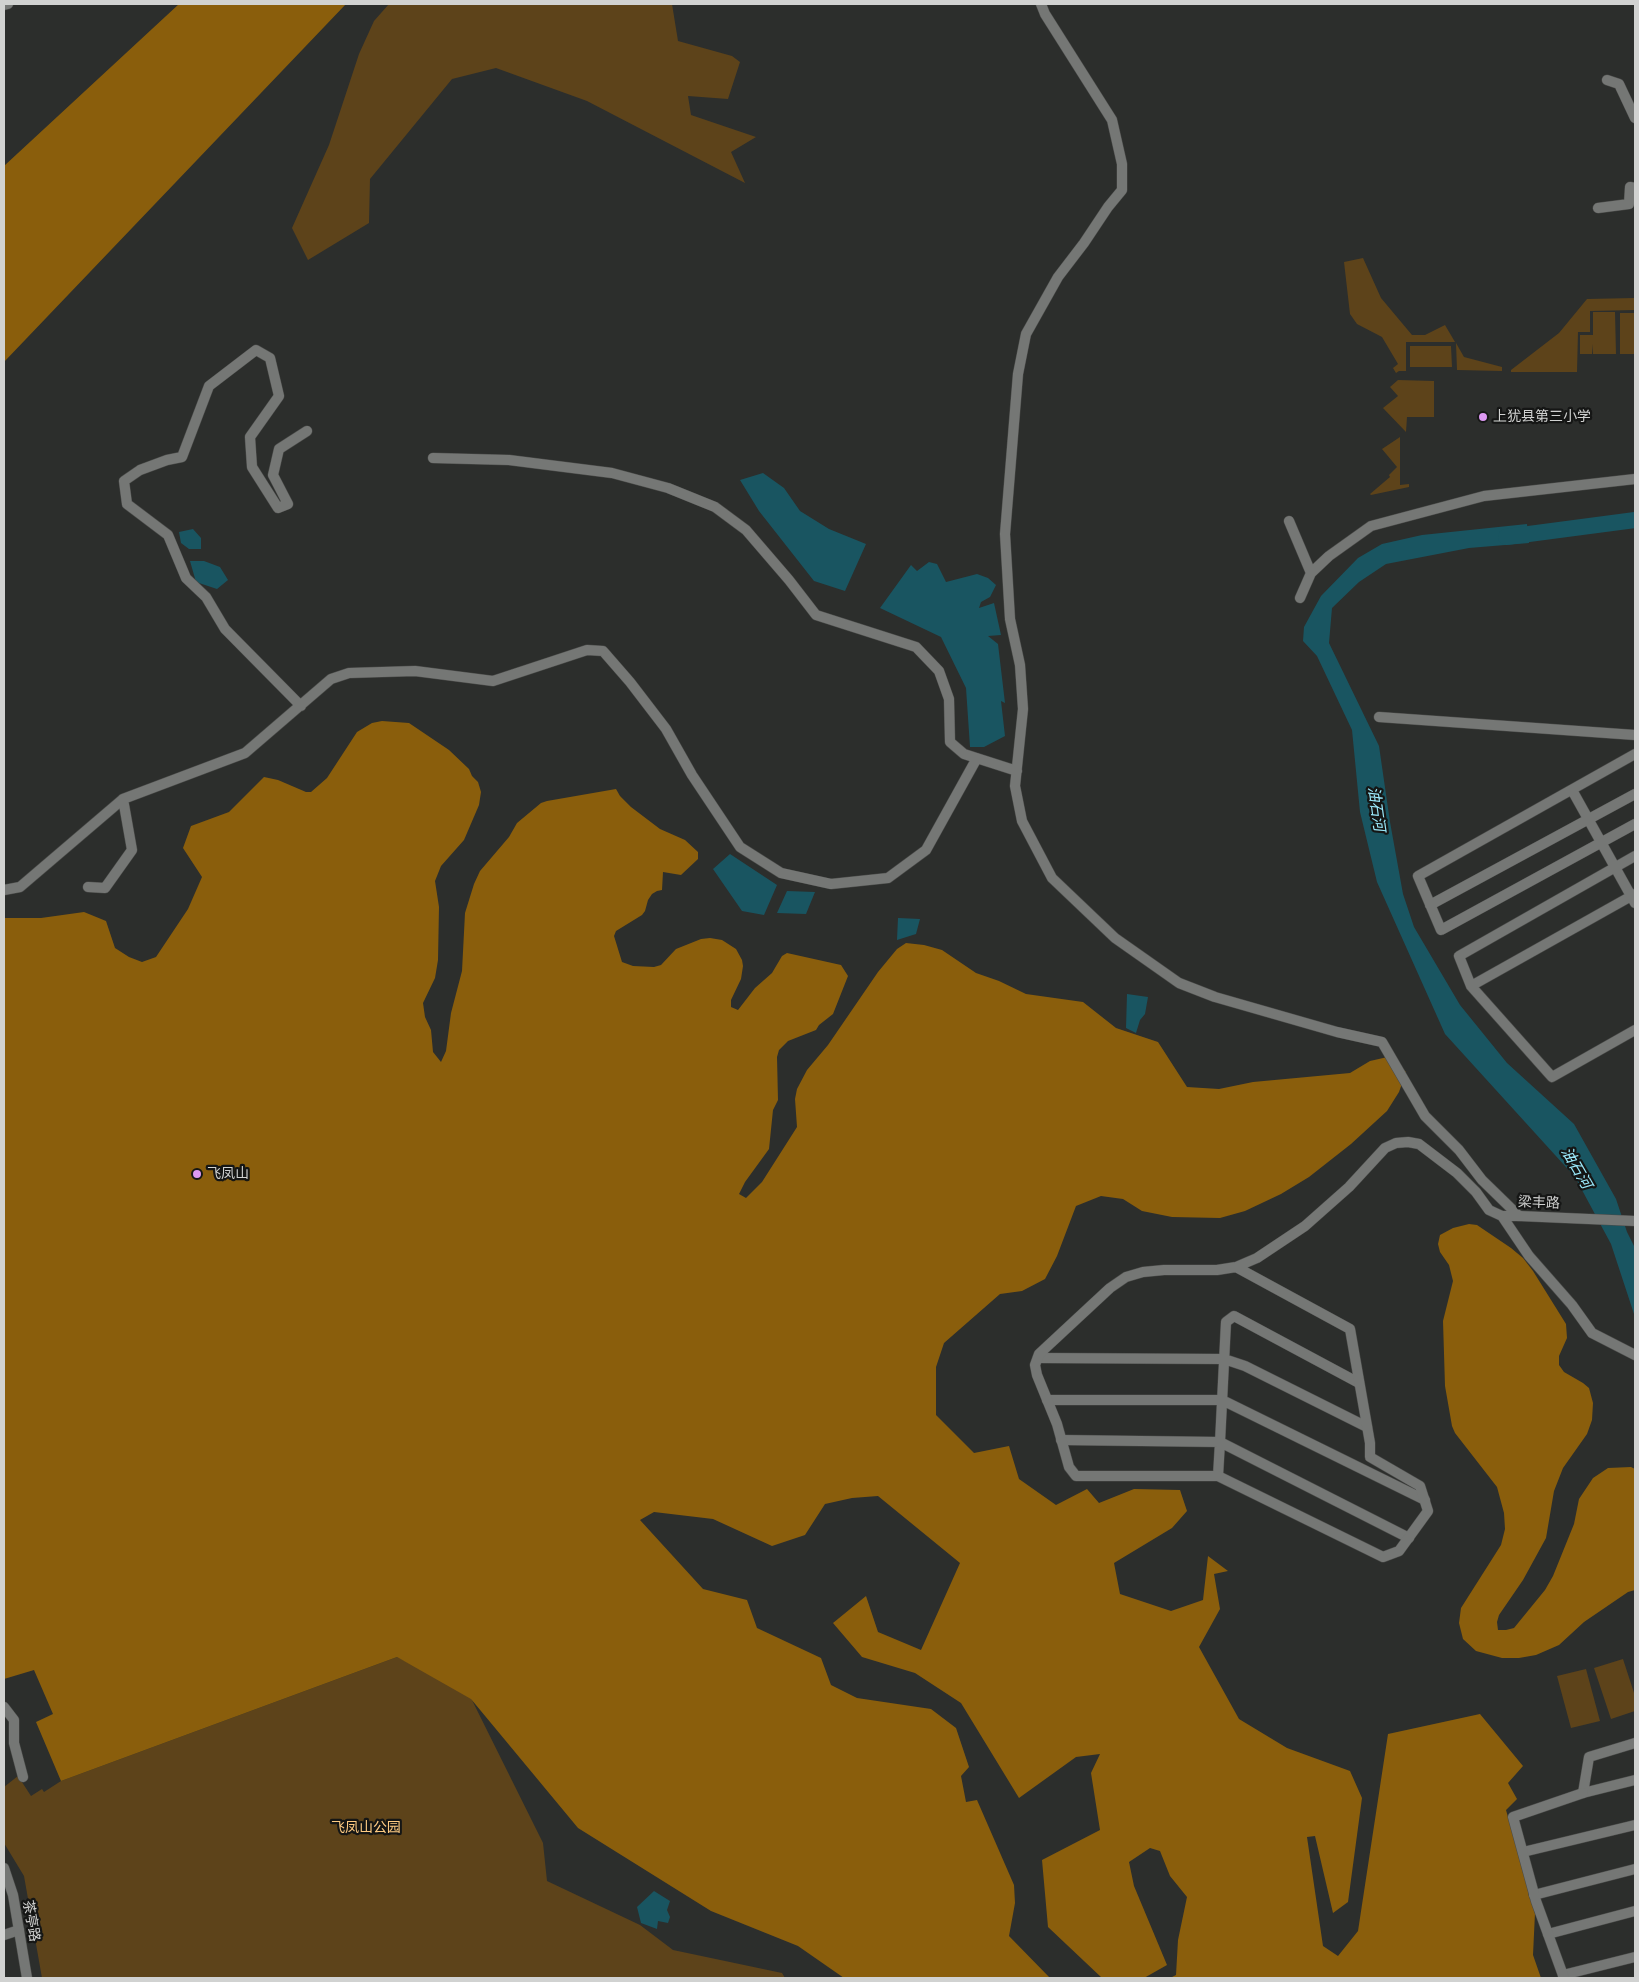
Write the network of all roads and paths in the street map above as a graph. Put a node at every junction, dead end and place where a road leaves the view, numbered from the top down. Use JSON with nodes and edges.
{"nodes":[{"id":1,"x":8,"y":4,"type":"edge"},
{"id":2,"x":1041,"y":4,"type":"edge"},
{"id":3,"x":4,"y":5,"type":"edge"},
{"id":4,"x":1607,"y":80,"type":"dead end"},
{"id":5,"x":1635,"y":118,"type":"edge"},
{"id":6,"x":1635,"y":188,"type":"edge"},
{"id":7,"x":1598,"y":208,"type":"dead end"},
{"id":8,"x":307,"y":431,"type":"dead end"},
{"id":9,"x":433,"y":458,"type":"dead end"},
{"id":10,"x":1635,"y":479,"type":"edge"},
{"id":11,"x":1289,"y":521,"type":"dead end"},
{"id":12,"x":1311,"y":573,"type":"junction"},
{"id":13,"x":1300,"y":598,"type":"dead end"},
{"id":14,"x":301,"y":706,"type":"junction"},
{"id":15,"x":1379,"y":717,"type":"dead end"},
{"id":16,"x":1635,"y":734,"type":"edge"},
{"id":17,"x":1635,"y":754,"type":"edge"},
{"id":18,"x":978,"y":758,"type":"junction"},
{"id":19,"x":1016,"y":771,"type":"junction"},
{"id":20,"x":1572,"y":790,"type":"junction"},
{"id":21,"x":1635,"y":794,"type":"edge"},
{"id":22,"x":123,"y":799,"type":"junction"},
{"id":23,"x":1588,"y":819,"type":"junction"},
{"id":24,"x":1635,"y":824,"type":"edge"},
{"id":25,"x":1601,"y":842,"type":"junction"},
{"id":26,"x":1635,"y":856,"type":"edge"},
{"id":27,"x":1615,"y":867,"type":"junction"},
{"id":28,"x":88,"y":887,"type":"dead end"},
{"id":29,"x":4,"y":890,"type":"edge"},
{"id":30,"x":1634,"y":898,"type":"edge"},
{"id":31,"x":1430,"y":905,"type":"junction"},
{"id":32,"x":1471,"y":986,"type":"junction"},
{"id":33,"x":1635,"y":1030,"type":"edge"},
{"id":34,"x":1502,"y":1216,"type":"junction"},
{"id":35,"x":1519,"y":1216,"type":"junction"},
{"id":36,"x":1635,"y":1221,"type":"edge"},
{"id":37,"x":1236,"y":1267,"type":"junction"},
{"id":38,"x":1635,"y":1355,"type":"edge"},
{"id":39,"x":1038,"y":1358,"type":"junction"},
{"id":40,"x":1224,"y":1359,"type":"junction"},
{"id":41,"x":1359,"y":1383,"type":"junction"},
{"id":42,"x":1047,"y":1400,"type":"junction"},
{"id":43,"x":1222,"y":1400,"type":"junction"},
{"id":44,"x":1367,"y":1427,"type":"junction"},
{"id":45,"x":1062,"y":1440,"type":"junction"},
{"id":46,"x":1220,"y":1442,"type":"junction"},
{"id":47,"x":1218,"y":1476,"type":"junction"},
{"id":48,"x":1425,"y":1500,"type":"junction"},
{"id":49,"x":1409,"y":1538,"type":"junction"},
{"id":50,"x":4,"y":1707,"type":"edge"},
{"id":51,"x":1635,"y":1743,"type":"edge"},
{"id":52,"x":23,"y":1778,"type":"dead end"},
{"id":53,"x":1635,"y":1780,"type":"edge"},
{"id":54,"x":1583,"y":1793,"type":"junction"},
{"id":55,"x":1635,"y":1825,"type":"edge"},
{"id":56,"x":1523,"y":1852,"type":"junction"},
{"id":57,"x":4,"y":1868,"type":"edge"},
{"id":58,"x":1635,"y":1869,"type":"edge"},
{"id":59,"x":1534,"y":1895,"type":"junction"},
{"id":60,"x":1635,"y":1911,"type":"edge"},
{"id":61,"x":19,"y":1930,"type":"junction"},
{"id":62,"x":1548,"y":1934,"type":"junction"},
{"id":63,"x":4,"y":1935,"type":"edge"},
{"id":64,"x":1635,"y":1957,"type":"edge"},
{"id":65,"x":1563,"y":1977,"type":"edge"},
{"id":66,"x":27,"y":1978,"type":"edge"}],
"edges":[{"from":1,"to":3,"type":"street"},
{"from":2,"to":19,"type":"street"},
{"from":4,"to":5,"type":"street"},
{"from":6,"to":7,"type":"street"},
{"from":8,"to":14,"type":"street"},
{"from":9,"to":18,"type":"street"},
{"from":10,"to":12,"type":"street"},
{"from":11,"to":12,"type":"street"},
{"from":12,"to":13,"type":"street"},
{"from":14,"to":18,"type":"street"},
{"from":14,"to":22,"type":"street"},
{"from":15,"to":16,"type":"street"},
{"from":17,"to":20,"type":"street"},
{"from":18,"to":19,"type":"street"},
{"from":19,"to":35,"type":"street"},
{"from":20,"to":23,"type":"street"},
{"from":20,"to":31,"type":"street"},
{"from":21,"to":23,"type":"street"},
{"from":22,"to":28,"type":"street"},
{"from":22,"to":29,"type":"street"},
{"from":23,"to":25,"type":"street"},
{"from":23,"to":31,"type":"street"},
{"from":24,"to":25,"type":"street"},
{"from":25,"to":27,"type":"street"},
{"from":25,"to":31,"type":"street"},
{"from":26,"to":27,"type":"street"},
{"from":27,"to":30,"type":"street"},
{"from":27,"to":32,"type":"street"},
{"from":30,"to":32,"type":"street"},
{"from":32,"to":33,"type":"street"},
{"from":34,"to":35,"type":"street","name":"梁丰路"},
{"from":34,"to":37,"type":"street"},
{"from":34,"to":38,"type":"street"},
{"from":35,"to":36,"type":"street","name":"梁丰路"},
{"from":37,"to":39,"type":"street"},
{"from":37,"to":41,"type":"street"},
{"from":39,"to":40,"type":"street"},
{"from":39,"to":42,"type":"street"},
{"from":40,"to":41,"type":"street"},
{"from":40,"to":43,"type":"street"},
{"from":40,"to":44,"type":"street"},
{"from":41,"to":44,"type":"street"},
{"from":42,"to":43,"type":"street"},
{"from":42,"to":45,"type":"street"},
{"from":43,"to":46,"type":"street"},
{"from":43,"to":48,"type":"street"},
{"from":44,"to":48,"type":"street"},
{"from":45,"to":46,"type":"street"},
{"from":45,"to":47,"type":"street"},
{"from":46,"to":47,"type":"street"},
{"from":46,"to":49,"type":"street"},
{"from":47,"to":49,"type":"street"},
{"from":48,"to":49,"type":"street"},
{"from":50,"to":52,"type":"street"},
{"from":51,"to":54,"type":"street"},
{"from":53,"to":54,"type":"street"},
{"from":54,"to":56,"type":"street"},
{"from":55,"to":56,"type":"street"},
{"from":56,"to":59,"type":"street"},
{"from":57,"to":61,"type":"street","name":"茶亭路"},
{"from":58,"to":59,"type":"street"},
{"from":59,"to":62,"type":"street"},
{"from":60,"to":62,"type":"street"},
{"from":61,"to":63,"type":"street"},
{"from":61,"to":66,"type":"street","name":"茶亭路"},
{"from":62,"to":65,"type":"street"},
{"from":64,"to":65,"type":"street"}]}
